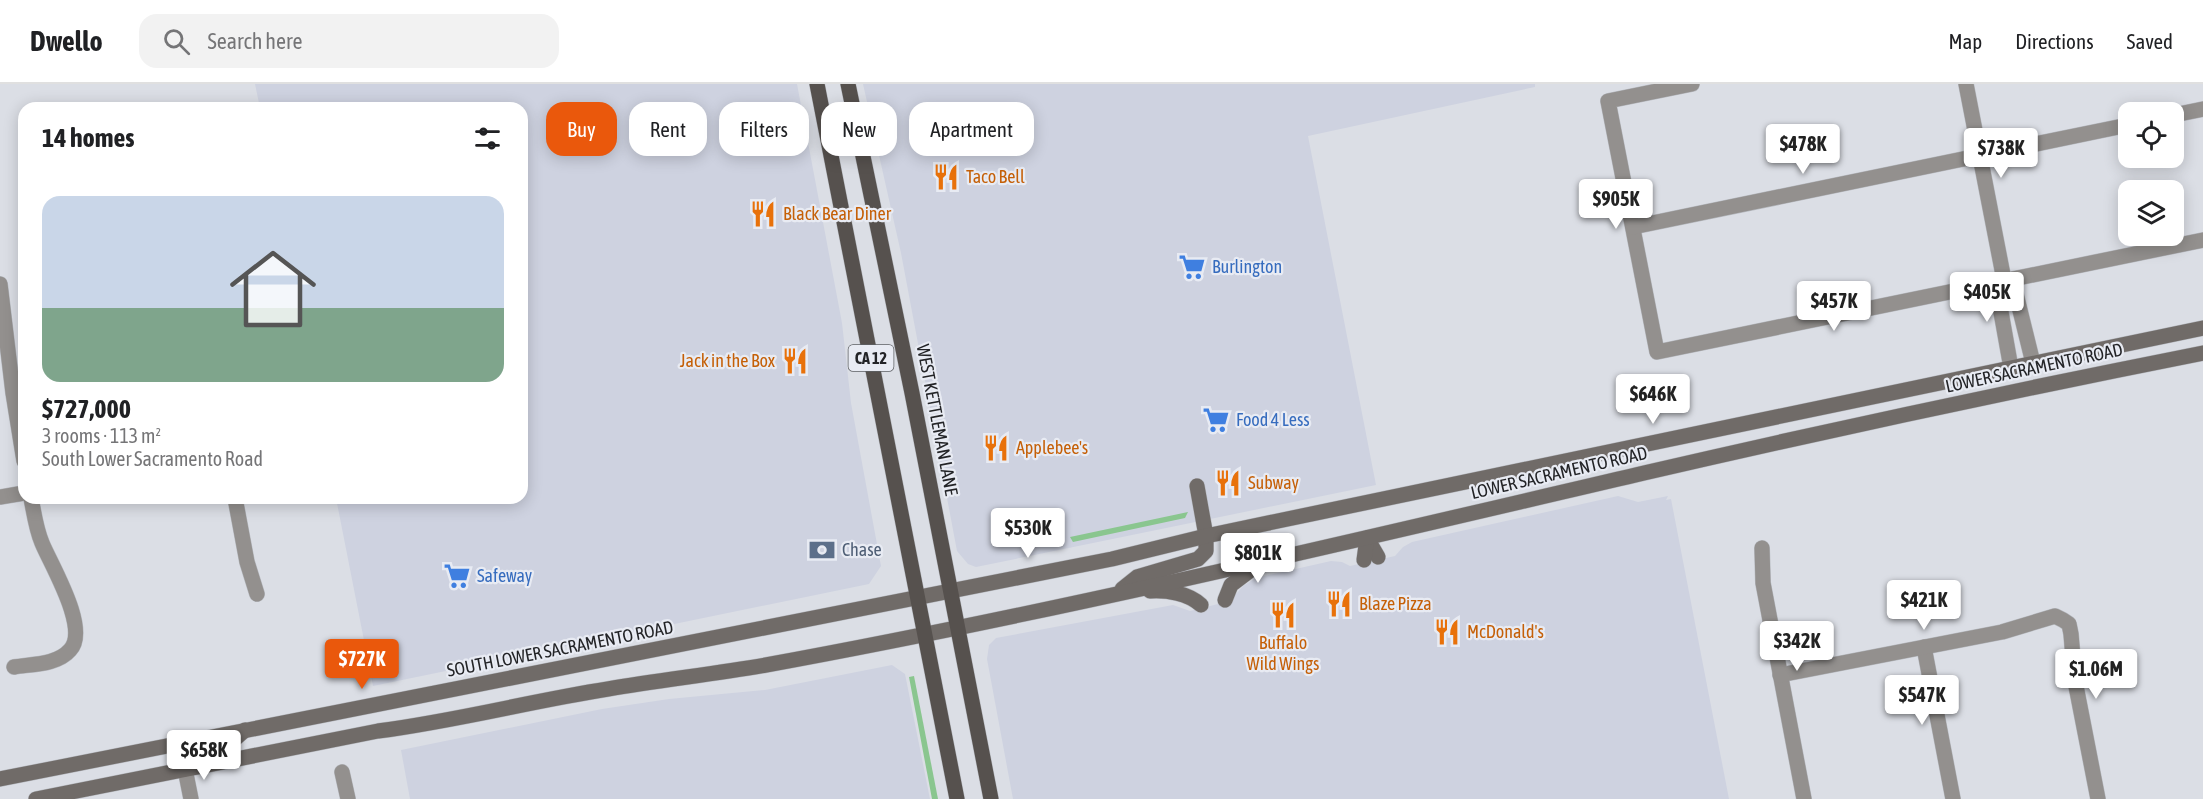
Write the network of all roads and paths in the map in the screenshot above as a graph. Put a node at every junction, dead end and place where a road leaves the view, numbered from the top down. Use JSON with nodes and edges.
{"nodes":[{"id":1,"x":817,"y":84,"type":"edge"},
{"id":2,"x":848,"y":84,"type":"edge"},
{"id":3,"x":1692,"y":84,"type":"edge"},
{"id":4,"x":1966,"y":84,"type":"edge"},
{"id":5,"x":2203,"y":110,"type":"edge"},
{"id":6,"x":2184,"y":114,"type":"edge"},
{"id":7,"x":2118,"y":127,"type":"edge"},
{"id":8,"x":1980,"y":155,"type":"junction"},
{"id":9,"x":1632,"y":227,"type":"junction"},
{"id":10,"x":2203,"y":240,"type":"edge"},
{"id":11,"x":2004,"y":280,"type":"junction"},
{"id":12,"x":0,"y":285,"type":"edge"},
{"id":13,"x":2203,"y":328,"type":"edge"},
{"id":14,"x":2203,"y":353,"type":"edge"},
{"id":15,"x":2033,"y":363,"type":"junction"},
{"id":16,"x":2011,"y":368,"type":"junction"},
{"id":17,"x":18,"y":424,"type":"edge"},
{"id":18,"x":1197,"y":486,"type":"dead end"},
{"id":19,"x":18,"y":494,"type":"edge"},
{"id":20,"x":0,"y":497,"type":"edge"},
{"id":21,"x":32,"y":504,"type":"edge"},
{"id":22,"x":236,"y":504,"type":"edge"},
{"id":23,"x":1206,"y":536,"type":"junction"},
{"id":24,"x":1367,"y":538,"type":"junction"},
{"id":25,"x":1762,"y":548,"type":"dead end"},
{"id":26,"x":1276,"y":558,"type":"junction"},
{"id":27,"x":1371,"y":558,"type":"dead end"},
{"id":28,"x":951,"y":592,"type":"junction"},
{"id":29,"x":1117,"y":592,"type":"junction"},
{"id":30,"x":257,"y":594,"type":"dead end"},
{"id":31,"x":918,"y":598,"type":"junction"},
{"id":32,"x":1225,"y":600,"type":"dead end"},
{"id":33,"x":1201,"y":605,"type":"dead end"},
{"id":34,"x":958,"y":626,"type":"junction"},
{"id":35,"x":924,"y":633,"type":"junction"},
{"id":36,"x":1924,"y":647,"type":"junction"},
{"id":37,"x":14,"y":667,"type":"dead end"},
{"id":38,"x":1780,"y":675,"type":"junction"},
{"id":39,"x":245,"y":730,"type":"junction"},
{"id":40,"x":185,"y":769,"type":"junction"},
{"id":41,"x":342,"y":772,"type":"dead end"},
{"id":42,"x":0,"y":779,"type":"edge"},
{"id":43,"x":36,"y":799,"type":"edge"},
{"id":44,"x":191,"y":799,"type":"edge"},
{"id":45,"x":348,"y":799,"type":"edge"},
{"id":46,"x":957,"y":799,"type":"edge"},
{"id":47,"x":991,"y":799,"type":"edge"},
{"id":48,"x":1804,"y":799,"type":"edge"},
{"id":49,"x":1953,"y":799,"type":"edge"},
{"id":50,"x":2098,"y":799,"type":"edge"}],
"edges":[{"from":1,"to":31,"type":"main road","number":"CA 12"},
{"from":2,"to":28,"type":"main road","name":"WEST KETTLEMAN LANE","number":"CA 12"},
{"from":3,"to":9,"type":"street"},
{"from":4,"to":8,"type":"street"},
{"from":5,"to":6,"type":"street"},
{"from":7,"to":8,"type":"street"},
{"from":8,"to":9,"type":"street"},
{"from":8,"to":11,"type":"street"},
{"from":9,"to":11,"type":"street"},
{"from":10,"to":11,"type":"street"},
{"from":11,"to":15,"type":"street"},
{"from":11,"to":16,"type":"street"},
{"from":12,"to":17,"type":"street"},
{"from":13,"to":15,"type":"main road","name":"LOWER SACRAMENTO ROAD"},
{"from":14,"to":24,"type":"main road","name":"LOWER SACRAMENTO ROAD"},
{"from":15,"to":16,"type":"main road","name":"LOWER SACRAMENTO ROAD"},
{"from":16,"to":23,"type":"main road","name":"LOWER SACRAMENTO ROAD"},
{"from":18,"to":23,"type":"main road"},
{"from":19,"to":20,"type":"street"},
{"from":21,"to":37,"type":"street"},
{"from":22,"to":30,"type":"street"},
{"from":23,"to":28,"type":"main road","name":"LOWER SACRAMENTO ROAD"},
{"from":23,"to":29,"type":"main road"},
{"from":24,"to":26,"type":"main road","name":"LOWER SACRAMENTO ROAD"},
{"from":24,"to":27,"type":"main road"},
{"from":25,"to":38,"type":"street"},
{"from":26,"to":29,"type":"main road","name":"LOWER SACRAMENTO ROAD"},
{"from":26,"to":32,"type":"main road"},
{"from":28,"to":31,"type":"main road","name":"SOUTH LOWER SACRAMENTO ROAD"},
{"from":28,"to":34,"type":"main road","name":"WEST KETTLEMAN LANE","number":"CA 12"},
{"from":29,"to":33,"type":"main road"},
{"from":29,"to":34,"type":"main road","name":"LOWER SACRAMENTO ROAD"},
{"from":31,"to":35,"type":"main road","number":"CA 12"},
{"from":31,"to":39,"type":"main road","name":"SOUTH LOWER SACRAMENTO ROAD"},
{"from":34,"to":35,"type":"main road","name":"LOWER SACRAMENTO ROAD"},
{"from":34,"to":47,"type":"main road","name":"WEST KETTLEMAN LANE","number":"CA 12"},
{"from":35,"to":40,"type":"main road"},
{"from":35,"to":46,"type":"main road","number":"CA 12"},
{"from":36,"to":38,"type":"street"},
{"from":36,"to":49,"type":"street"},
{"from":36,"to":50,"type":"street"},
{"from":38,"to":48,"type":"street"},
{"from":39,"to":40,"type":"main road"},
{"from":39,"to":42,"type":"main road","name":"SOUTH LOWER SACRAMENTO ROAD"},
{"from":40,"to":43,"type":"main road"},
{"from":40,"to":44,"type":"street"},
{"from":41,"to":45,"type":"street"}]}
